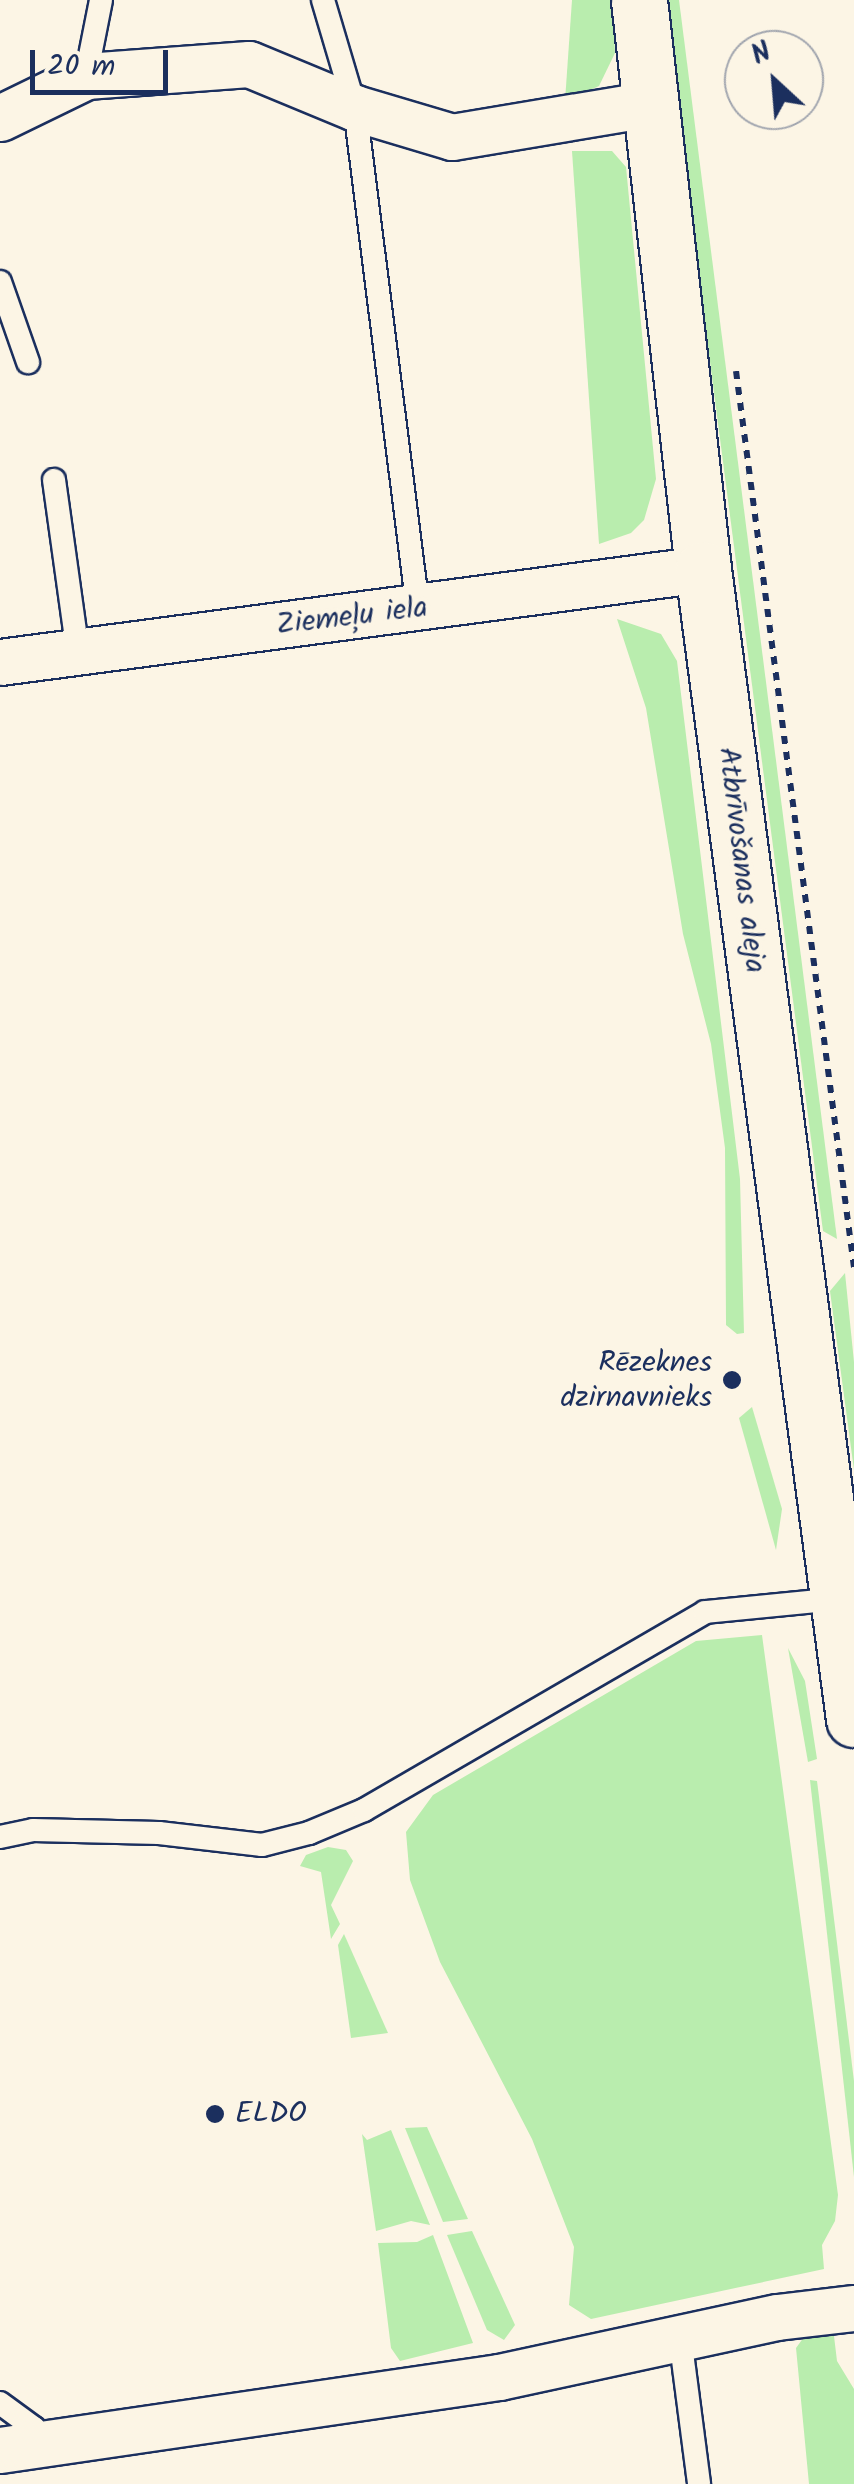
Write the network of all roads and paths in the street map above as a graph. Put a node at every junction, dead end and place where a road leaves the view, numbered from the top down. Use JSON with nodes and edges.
{"nodes":[{"id":1,"x":101,"y":0,"type":"edge"},
{"id":2,"x":324,"y":0,"type":"edge"},
{"id":3,"x":638,"y":0,"type":"edge"},
{"id":4,"x":86,"y":76,"type":"junction"},
{"id":5,"x":650,"y":104,"type":"junction"},
{"id":6,"x":356,"y":108,"type":"junction"},
{"id":7,"x":0,"y":118,"type":"edge"},
{"id":8,"x":0,"y":282,"type":"edge"},
{"id":9,"x":735,"y":360,"type":"dead end"},
{"id":10,"x":28,"y":362,"type":"dead end"},
{"id":11,"x":54,"y":480,"type":"dead end"},
{"id":12,"x":703,"y":569,"type":"junction"},
{"id":13,"x":418,"y":609,"type":"junction"},
{"id":14,"x":78,"y":652,"type":"junction"},
{"id":15,"x":0,"y":662,"type":"edge"},
{"id":16,"x":854,"y":1267,"type":"edge"},
{"id":17,"x":838,"y":1599,"type":"junction"},
{"id":18,"x":853,"y":1706,"type":"edge"},
{"id":19,"x":0,"y":1837,"type":"edge"},
{"id":20,"x":854,"y":2308,"type":"edge"},
{"id":21,"x":680,"y":2337,"type":"junction"},
{"id":22,"x":0,"y":2403,"type":"edge"},
{"id":23,"x":18,"y":2447,"type":"edge"},
{"id":24,"x":699,"y":2484,"type":"edge"}],
"edges":[{"from":1,"to":4,"type":"lane"},
{"from":2,"to":6,"type":"lane"},
{"from":3,"to":5,"type":"main road","name":"Atbrīvošanas aleja"},
{"from":4,"to":6,"type":"street"},
{"from":4,"to":7,"type":"street"},
{"from":5,"to":6,"type":"street"},
{"from":5,"to":12,"type":"main road","name":"Atbrīvošanas aleja"},
{"from":6,"to":13,"type":"lane"},
{"from":8,"to":10,"type":"lane"},
{"from":9,"to":16,"type":"path"},
{"from":11,"to":14,"type":"lane"},
{"from":12,"to":13,"type":"street","name":"Ziemeļu iela"},
{"from":12,"to":17,"type":"main road","name":"Atbrīvošanas aleja"},
{"from":13,"to":14,"type":"street","name":"Ziemeļu iela"},
{"from":14,"to":15,"type":"street","name":"Ziemeļu iela"},
{"from":17,"to":18,"type":"main road","name":"Atbrīvošanas aleja"},
{"from":17,"to":19,"type":"lane"},
{"from":20,"to":21,"type":"street"},
{"from":21,"to":23,"type":"street"},
{"from":21,"to":24,"type":"lane"},
{"from":22,"to":23,"type":"lane"}]}
